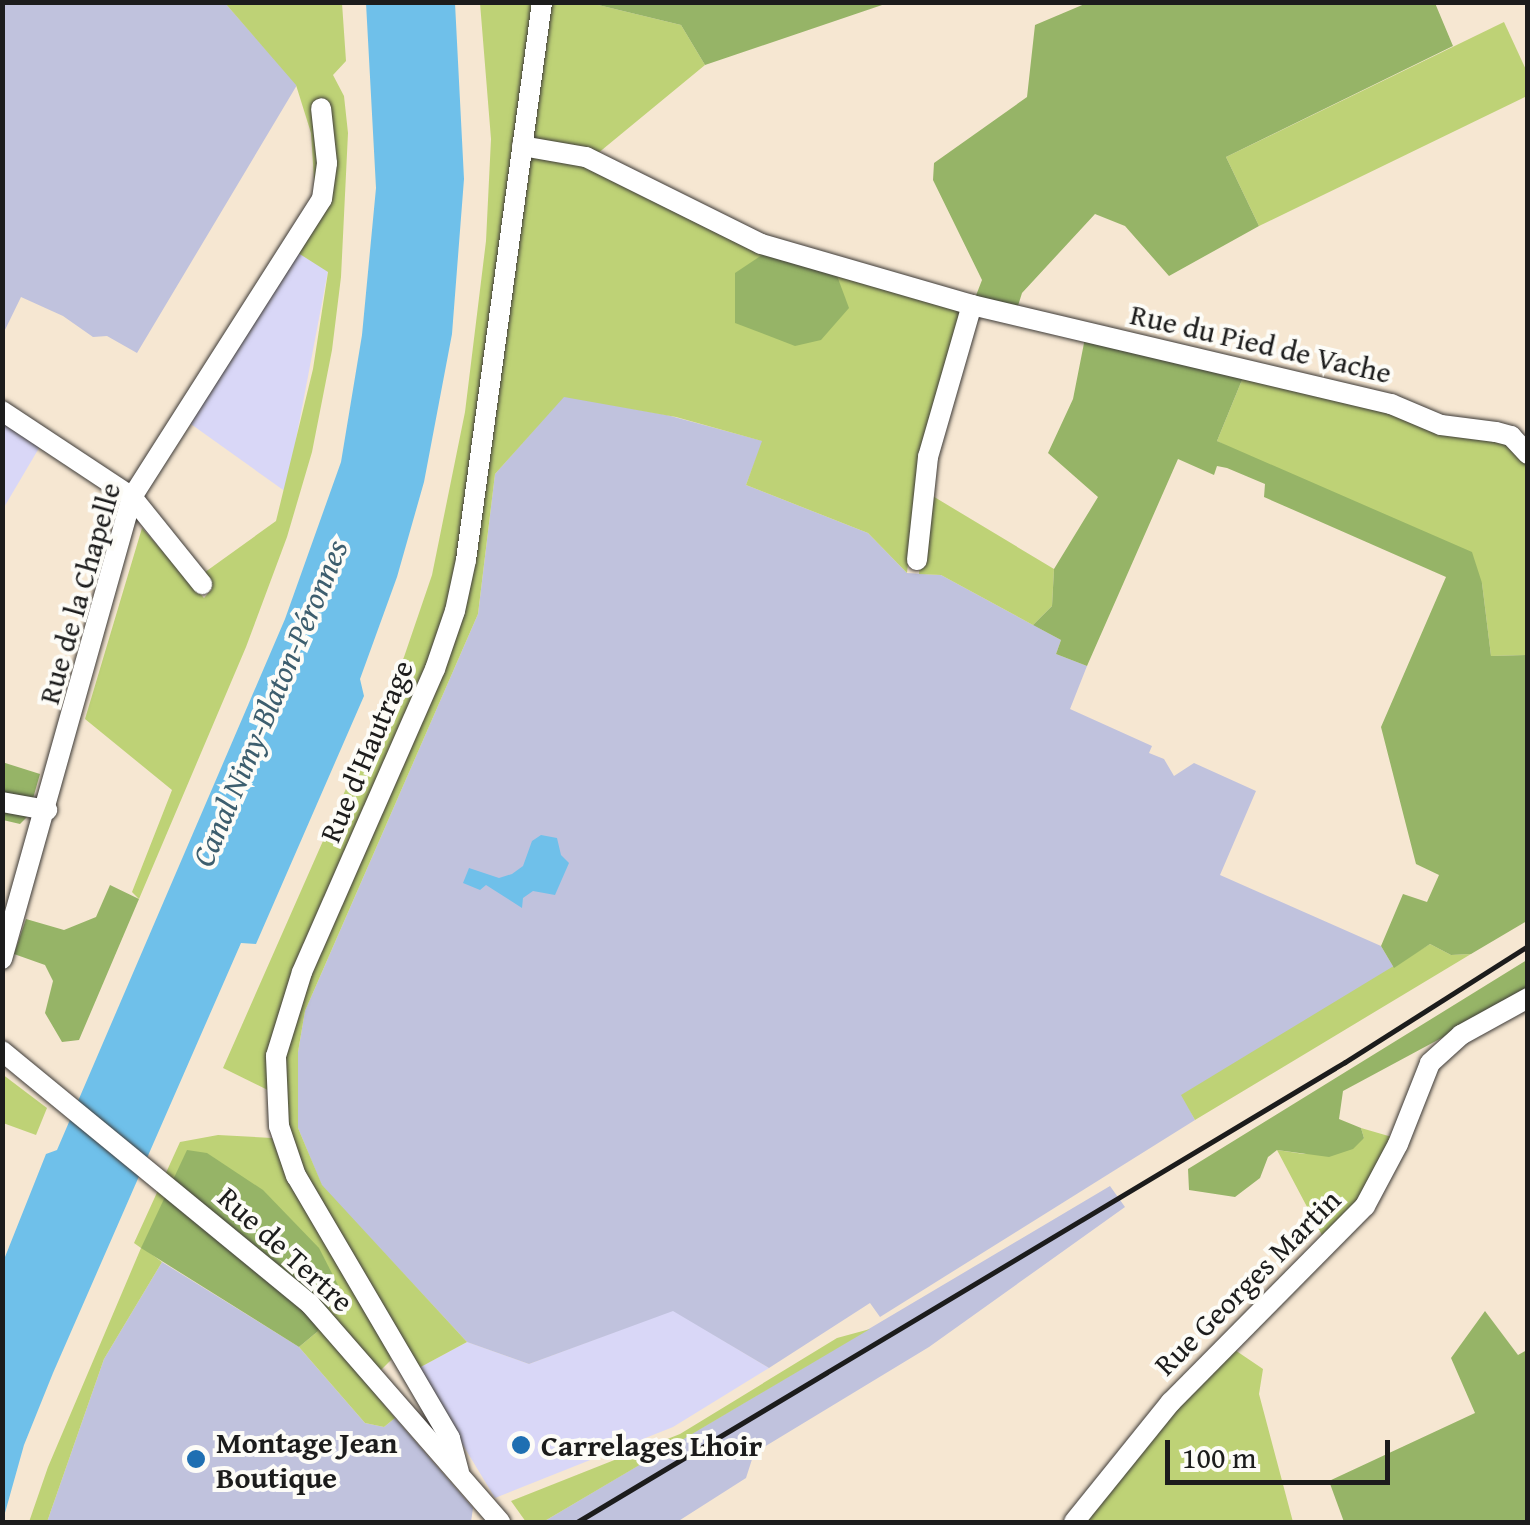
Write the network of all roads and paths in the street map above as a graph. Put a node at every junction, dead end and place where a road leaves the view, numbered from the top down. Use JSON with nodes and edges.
{"nodes":[{"id":1,"x":542,"y":2,"type":"edge"},
{"id":2,"x":320,"y":108,"type":"dead end"},
{"id":3,"x":522,"y":146,"type":"junction"},
{"id":4,"x":972,"y":305,"type":"junction"},
{"id":5,"x":2,"y":411,"type":"edge"},
{"id":6,"x":1528,"y":454,"type":"edge"},
{"id":7,"x":132,"y":497,"type":"junction"},
{"id":8,"x":917,"y":560,"type":"dead end"},
{"id":9,"x":202,"y":584,"type":"dead end"},
{"id":10,"x":2,"y":802,"type":"edge"},
{"id":11,"x":47,"y":810,"type":"junction"},
{"id":12,"x":2,"y":959,"type":"edge"},
{"id":13,"x":1528,"y":998,"type":"edge"},
{"id":14,"x":2,"y":1051,"type":"edge"},
{"id":15,"x":400,"y":1353,"type":"junction"},
{"id":16,"x":416,"y":1381,"type":"junction"},
{"id":17,"x":391,"y":1393,"type":"junction"},
{"id":18,"x":459,"y":1472,"type":"junction"},
{"id":19,"x":500,"y":1522,"type":"edge"},
{"id":20,"x":1074,"y":1522,"type":"edge"}],
"edges":[{"from":1,"to":3,"type":"street","name":"Rue d'Hautrage"},
{"from":2,"to":7,"type":"street","name":"Rue de la Chapelle"},
{"from":3,"to":4,"type":"street","name":"Rue du Pied de Vache"},
{"from":3,"to":15,"type":"street","name":"Rue d'Hautrage"},
{"from":4,"to":6,"type":"street","name":"Rue du Pied de Vache"},
{"from":4,"to":8,"type":"street"},
{"from":5,"to":7,"type":"street"},
{"from":7,"to":9,"type":"street"},
{"from":7,"to":11,"type":"street","name":"Rue de la Chapelle"},
{"from":10,"to":11,"type":"street"},
{"from":11,"to":12,"type":"street","name":"Rue de la Chapelle"},
{"from":13,"to":20,"type":"street","name":"Rue Georges Martin"},
{"from":14,"to":17,"type":"street","name":"Rue de Tertre"},
{"from":15,"to":16,"type":"street","name":"Rue d'Hautrage"},
{"from":15,"to":17,"type":"street"},
{"from":16,"to":17,"type":"street"},
{"from":16,"to":18,"type":"street","name":"Rue d'Hautrage"},
{"from":17,"to":18,"type":"street","name":"Rue de Tertre"},
{"from":18,"to":19,"type":"street","name":"Rue de Tertre"}]}
